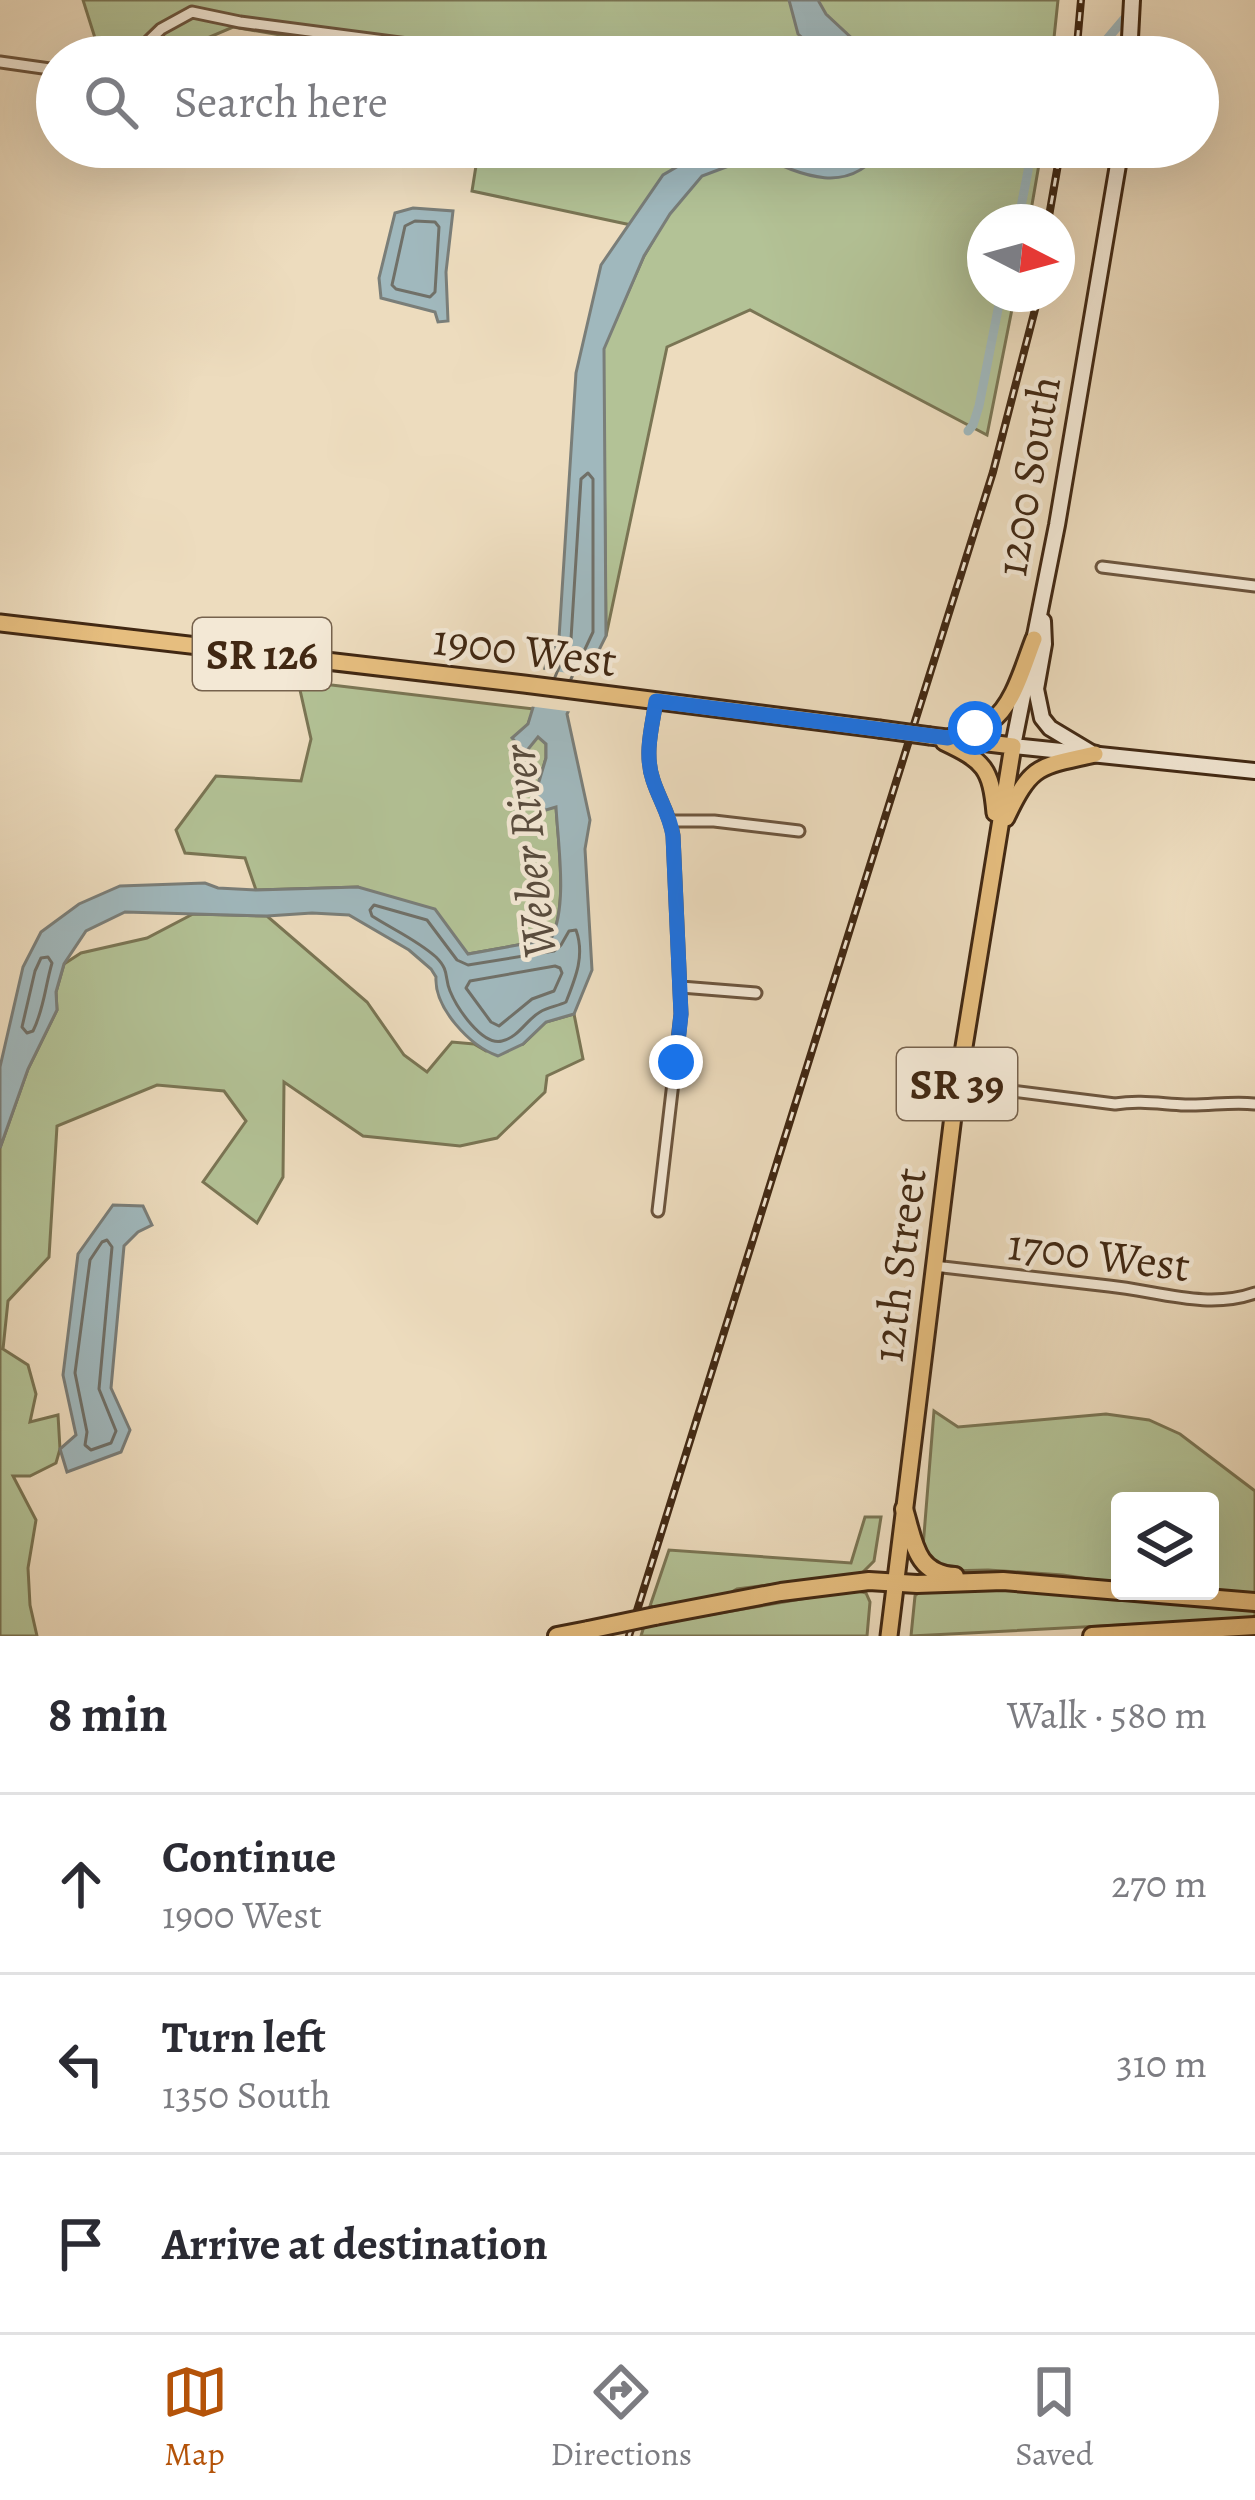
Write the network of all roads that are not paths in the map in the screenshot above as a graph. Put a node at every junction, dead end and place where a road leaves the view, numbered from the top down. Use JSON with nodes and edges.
{"nodes":[{"id":1,"x":1132,"y":0,"type":"edge"},
{"id":2,"x":190,"y":6,"type":"edge"},
{"id":3,"x":154,"y":36,"type":"edge"},
{"id":4,"x":347,"y":36,"type":"edge"},
{"id":5,"x":1130,"y":36,"type":"edge"},
{"id":6,"x":0,"y":62,"type":"edge"},
{"id":7,"x":36,"y":67,"type":"edge"},
{"id":8,"x":1117,"y":168,"type":"edge"},
{"id":9,"x":1102,"y":567,"type":"dead end"},
{"id":10,"x":1255,"y":586,"type":"edge"},
{"id":11,"x":1042,"y":601,"type":"junction"},
{"id":12,"x":0,"y":623,"type":"edge"},
{"id":13,"x":1034,"y":639,"type":"junction"},
{"id":14,"x":656,"y":701,"type":"junction"},
{"id":15,"x":930,"y":736,"type":"junction"},
{"id":16,"x":948,"y":738,"type":"junction"},
{"id":17,"x":1013,"y":746,"type":"junction"},
{"id":18,"x":1095,"y":754,"type":"junction"},
{"id":19,"x":1255,"y":771,"type":"edge"},
{"id":20,"x":671,"y":820,"type":"junction"},
{"id":21,"x":799,"y":831,"type":"dead end"},
{"id":22,"x":997,"y":837,"type":"junction"},
{"id":23,"x":680,"y":987,"type":"junction"},
{"id":24,"x":756,"y":993,"type":"dead end"},
{"id":25,"x":957,"y":1084,"type":"junction"},
{"id":26,"x":1255,"y":1104,"type":"edge"},
{"id":27,"x":658,"y":1211,"type":"dead end"},
{"id":28,"x":934,"y":1266,"type":"junction"},
{"id":29,"x":1255,"y":1293,"type":"edge"},
{"id":30,"x":904,"y":1510,"type":"junction"},
{"id":31,"x":1003,"y":1581,"type":"junction"},
{"id":32,"x":896,"y":1582,"type":"junction"},
{"id":33,"x":1111,"y":1590,"type":"edge"},
{"id":34,"x":1219,"y":1599,"type":"edge"},
{"id":35,"x":1255,"y":1602,"type":"edge"},
{"id":36,"x":1255,"y":1626,"type":"edge"},
{"id":37,"x":557,"y":1636,"type":"edge"},
{"id":38,"x":889,"y":1636,"type":"edge"},
{"id":39,"x":1092,"y":1636,"type":"edge"}],
"edges":[{"from":1,"to":5,"type":"main road"},
{"from":2,"to":3,"type":"street"},
{"from":2,"to":4,"type":"street"},
{"from":6,"to":7,"type":"street"},
{"from":8,"to":11,"type":"main road","name":"1200 South","number":"SR 39"},
{"from":9,"to":10,"type":"street"},
{"from":11,"to":13,"type":"main road","name":"1200 South","number":"SR 39"},
{"from":11,"to":18,"type":"main road"},
{"from":12,"to":14,"type":"main road","name":"1900 West","number":"SR 126"},
{"from":13,"to":16,"type":"main road"},
{"from":13,"to":17,"type":"main road","name":"1200 South","number":"SR 39"},
{"from":14,"to":15,"type":"main road","name":"1900 West","number":"SR 126","bridge":true},
{"from":14,"to":20,"type":"street"},
{"from":15,"to":16,"type":"main road","name":"1900 West","number":"SR 126"},
{"from":15,"to":22,"type":"main road"},
{"from":16,"to":17,"type":"main road","name":"1900 West","number":"SR 126"},
{"from":17,"to":18,"type":"main road","name":"1900 West","number":"SR 126"},
{"from":17,"to":22,"type":"main road","name":"12th Street","number":"SR 39"},
{"from":18,"to":19,"type":"main road","name":"1900 West","number":"SR 126"},
{"from":18,"to":22,"type":"main road"},
{"from":20,"to":21,"type":"street"},
{"from":20,"to":23,"type":"street"},
{"from":22,"to":25,"type":"main road","name":"12th Street","number":"SR 39"},
{"from":23,"to":24,"type":"street"},
{"from":23,"to":27,"type":"street"},
{"from":25,"to":26,"type":"street"},
{"from":25,"to":28,"type":"main road","name":"12th Street","number":"SR 39"},
{"from":28,"to":29,"type":"street","name":"1700 West"},
{"from":28,"to":30,"type":"main road","name":"12th Street","number":"SR 39"},
{"from":30,"to":31,"type":"highway"},
{"from":30,"to":32,"type":"main road","number":"SR 39"},
{"from":31,"to":32,"type":"highway"},
{"from":31,"to":33,"type":"highway"},
{"from":32,"to":37,"type":"highway","bridge":true},
{"from":32,"to":38,"type":"main road","number":"SR 39"},
{"from":34,"to":35,"type":"highway"},
{"from":36,"to":39,"type":"highway"}]}
